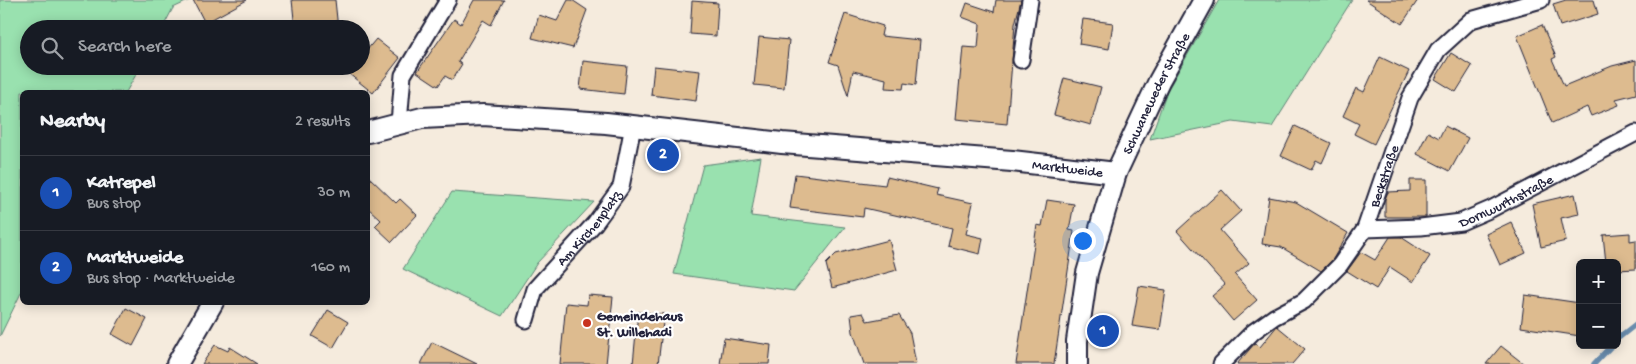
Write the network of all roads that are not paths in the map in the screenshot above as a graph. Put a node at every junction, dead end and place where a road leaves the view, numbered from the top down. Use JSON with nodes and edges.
{"nodes":[{"id":1,"x":448,"y":0,"type":"edge"},
{"id":2,"x":1030,"y":0,"type":"edge"},
{"id":3,"x":1204,"y":0,"type":"edge"},
{"id":4,"x":1541,"y":0,"type":"edge"},
{"id":5,"x":1021,"y":60,"type":"dead end"},
{"id":6,"x":399,"y":123,"type":"junction"},
{"id":7,"x":634,"y":126,"type":"junction"},
{"id":8,"x":370,"y":131,"type":"edge"},
{"id":9,"x":1636,"y":134,"type":"edge"},
{"id":10,"x":1116,"y":173,"type":"junction"},
{"id":11,"x":1365,"y":228,"type":"junction"},
{"id":12,"x":211,"y":305,"type":"edge"},
{"id":13,"x":526,"y":320,"type":"dead end"},
{"id":14,"x":177,"y":364,"type":"edge"},
{"id":15,"x":1077,"y":364,"type":"edge"},
{"id":16,"x":1221,"y":364,"type":"edge"}],
"edges":[{"from":1,"to":6,"type":"street"},
{"from":2,"to":5,"type":"street"},
{"from":3,"to":10,"type":"street","name":"Schwaneweder Straße"},
{"from":4,"to":11,"type":"street","name":"Beckstraße"},
{"from":6,"to":7,"type":"street","name":"Marktweide"},
{"from":6,"to":8,"type":"street","name":"Marktweide"},
{"from":7,"to":10,"type":"street","name":"Marktweide"},
{"from":7,"to":13,"type":"street","name":"Am Kirchenplatz"},
{"from":9,"to":11,"type":"street","name":"Dornwurthstraße"},
{"from":10,"to":15,"type":"street","name":"Schwaneweder Straße"},
{"from":11,"to":16,"type":"street","name":"Beckstraße"},
{"from":12,"to":14,"type":"street"}]}
